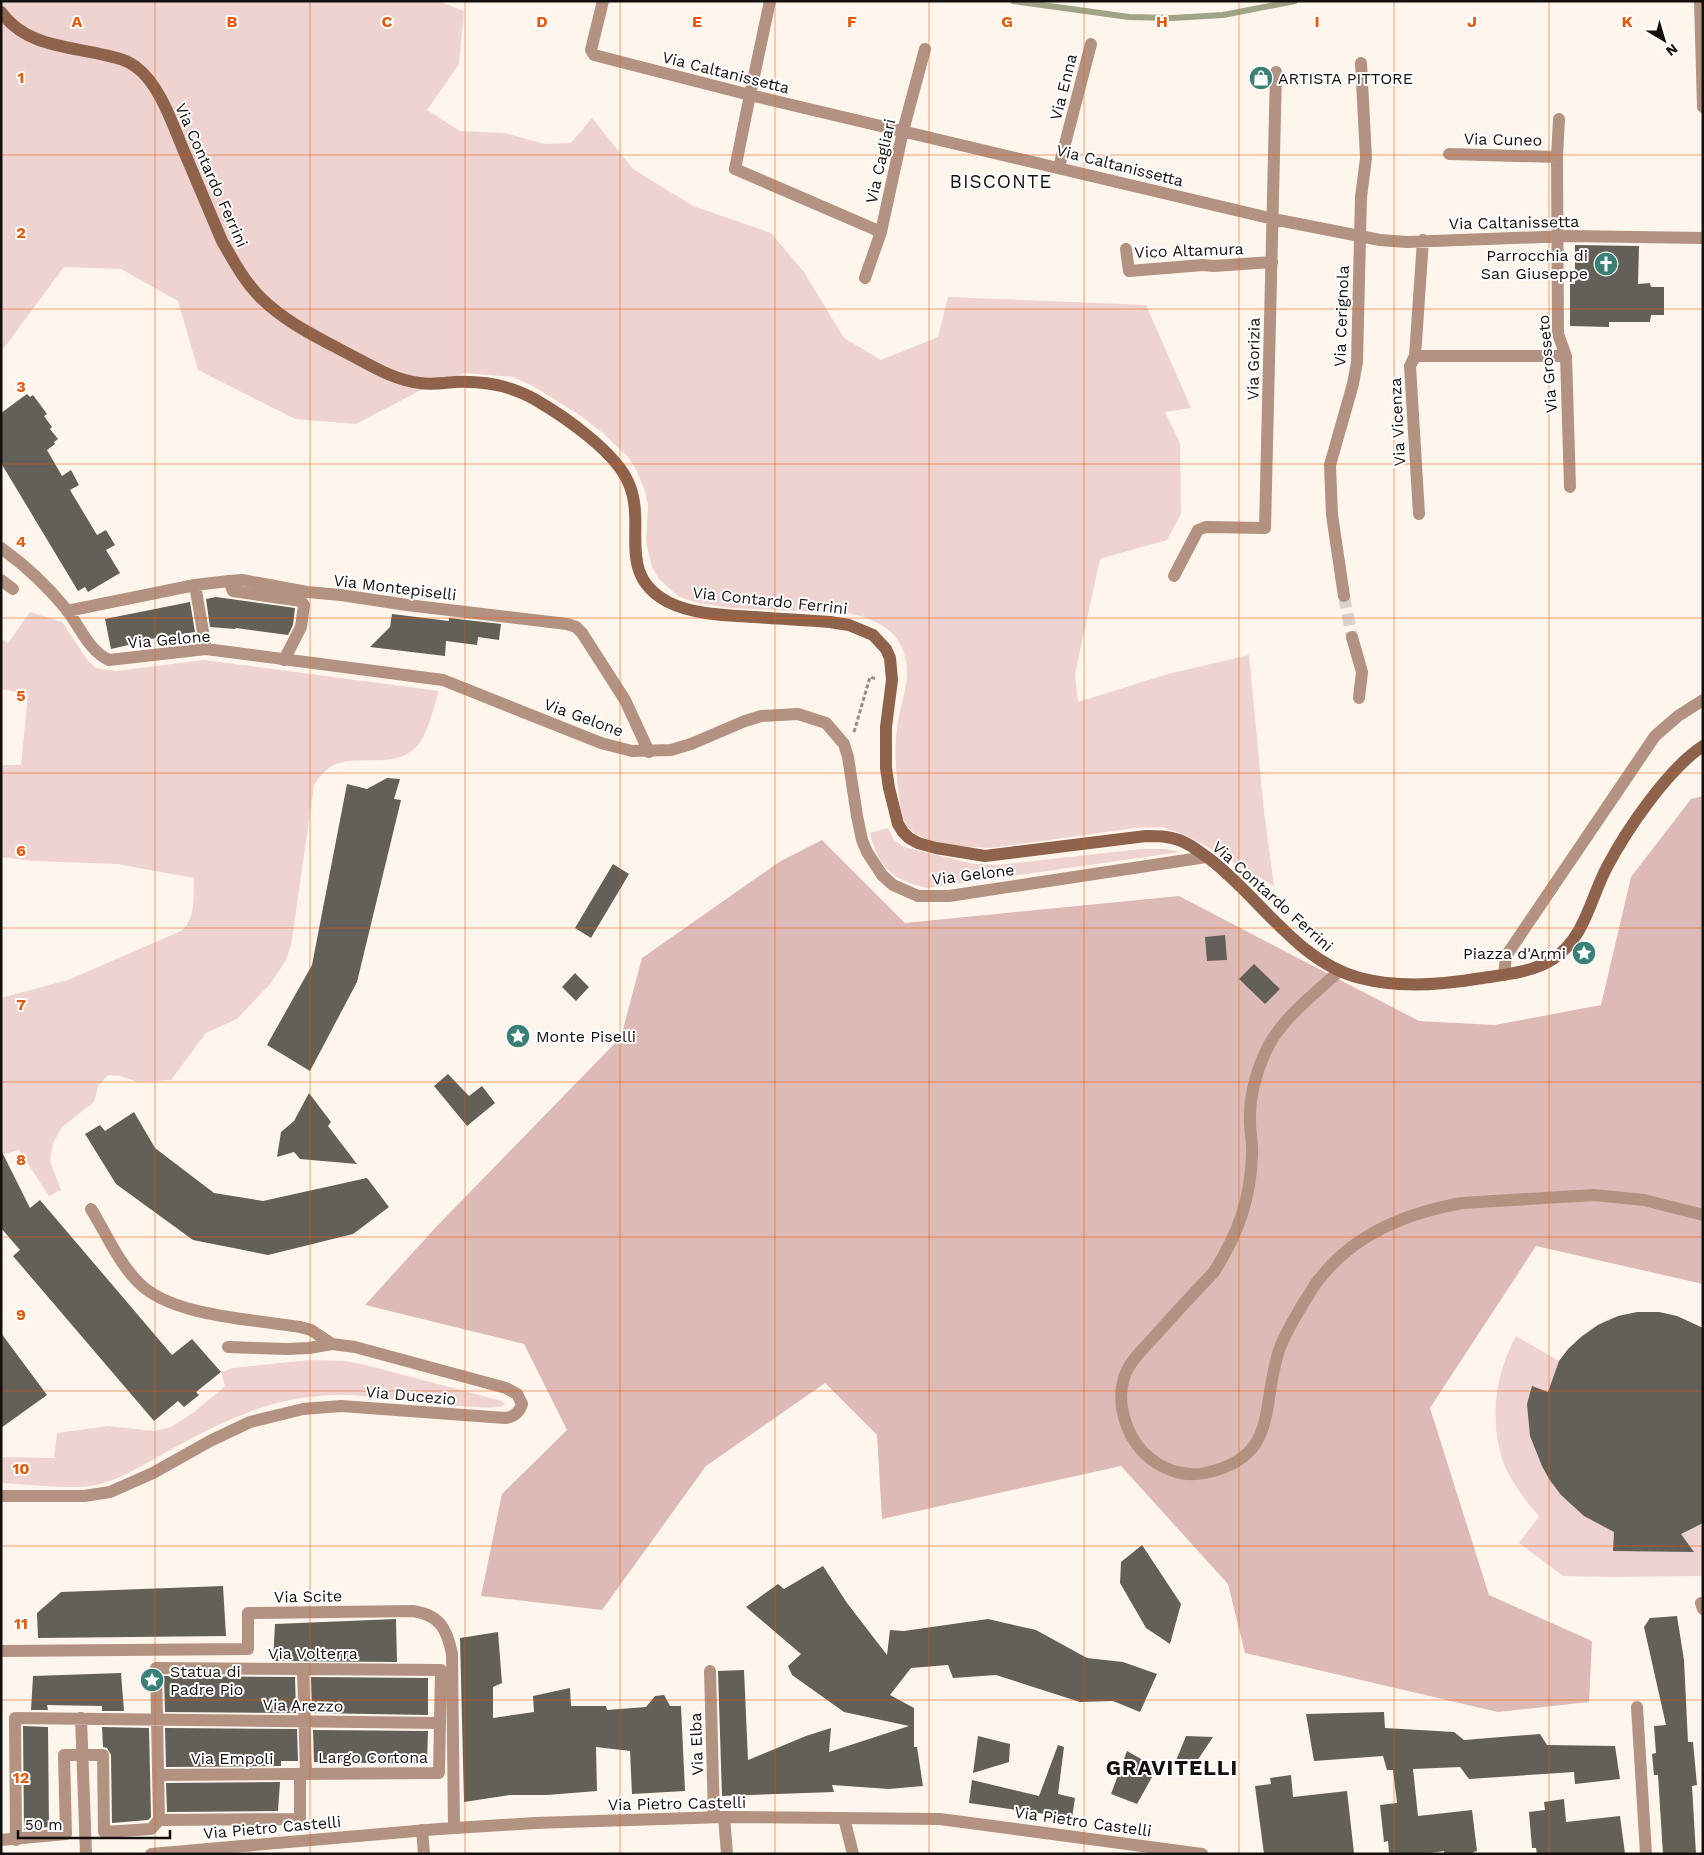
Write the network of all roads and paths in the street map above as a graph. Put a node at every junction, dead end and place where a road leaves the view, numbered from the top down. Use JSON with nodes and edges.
{"nodes":[{"id":1,"x":603,"y":1,"type":"edge"},
{"id":2,"x":770,"y":1,"type":"edge"},
{"id":3,"x":1700,"y":1,"type":"edge"},
{"id":4,"x":1,"y":12,"type":"edge"},
{"id":5,"x":1091,"y":44,"type":"dead end"},
{"id":6,"x":924,"y":50,"type":"dead end"},
{"id":7,"x":1361,"y":63,"type":"dead end"},
{"id":8,"x":1276,"y":72,"type":"dead end"},
{"id":9,"x":750,"y":95,"type":"junction"},
{"id":10,"x":1703,"y":107,"type":"edge"},
{"id":11,"x":1559,"y":119,"type":"dead end"},
{"id":12,"x":903,"y":131,"type":"junction"},
{"id":13,"x":1449,"y":154,"type":"dead end"},
{"id":14,"x":1557,"y":156,"type":"junction"},
{"id":15,"x":1059,"y":167,"type":"junction"},
{"id":16,"x":1273,"y":219,"type":"junction"},
{"id":17,"x":881,"y":232,"type":"junction"},
{"id":18,"x":1360,"y":236,"type":"junction"},
{"id":19,"x":1558,"y":237,"type":"junction"},
{"id":20,"x":1703,"y":238,"type":"edge"},
{"id":21,"x":1423,"y":240,"type":"junction"},
{"id":22,"x":1126,"y":249,"type":"dead end"},
{"id":23,"x":1272,"y":262,"type":"junction"},
{"id":24,"x":865,"y":278,"type":"dead end"},
{"id":25,"x":1416,"y":356,"type":"junction"},
{"id":26,"x":1566,"y":356,"type":"junction"},
{"id":27,"x":1570,"y":487,"type":"dead end"},
{"id":28,"x":1419,"y":514,"type":"dead end"},
{"id":29,"x":1,"y":548,"type":"edge"},
{"id":30,"x":1174,"y":576,"type":"dead end"},
{"id":31,"x":1,"y":580,"type":"edge"},
{"id":32,"x":229,"y":581,"type":"junction"},
{"id":33,"x":195,"y":585,"type":"junction"},
{"id":34,"x":14,"y":589,"type":"dead end"},
{"id":35,"x":1344,"y":596,"type":"tunnel mouth"},
{"id":36,"x":67,"y":611,"type":"junction"},
{"id":37,"x":1352,"y":637,"type":"tunnel mouth"},
{"id":38,"x":206,"y":648,"type":"junction"},
{"id":39,"x":284,"y":660,"type":"junction"},
{"id":40,"x":876,"y":688,"type":"dead end"},
{"id":41,"x":1359,"y":698,"type":"dead end"},
{"id":42,"x":1703,"y":700,"type":"edge"},
{"id":43,"x":856,"y":738,"type":"dead end"},
{"id":44,"x":1703,"y":746,"type":"edge"},
{"id":45,"x":649,"y":752,"type":"junction"},
{"id":46,"x":1206,"y":857,"type":"junction"},
{"id":47,"x":1340,"y":971,"type":"junction"},
{"id":48,"x":1504,"y":975,"type":"junction"},
{"id":49,"x":91,"y":1209,"type":"dead end"},
{"id":50,"x":1703,"y":1215,"type":"edge"},
{"id":51,"x":332,"y":1344,"type":"junction"},
{"id":52,"x":228,"y":1347,"type":"dead end"},
{"id":53,"x":1,"y":1496,"type":"edge"},
{"id":54,"x":1,"y":1651,"type":"edge"},
{"id":55,"x":304,"y":1669,"type":"junction"},
{"id":56,"x":710,"y":1671,"type":"dead end"},
{"id":57,"x":1638,"y":1707,"type":"dead end"},
{"id":58,"x":81,"y":1718,"type":"junction"},
{"id":59,"x":157,"y":1719,"type":"junction"},
{"id":60,"x":305,"y":1721,"type":"junction"},
{"id":61,"x":440,"y":1722,"type":"junction"},
{"id":62,"x":83,"y":1755,"type":"junction"},
{"id":63,"x":303,"y":1774,"type":"junction"},
{"id":64,"x":158,"y":1775,"type":"junction"},
{"id":65,"x":719,"y":1817,"type":"junction"},
{"id":66,"x":844,"y":1818,"type":"junction"},
{"id":67,"x":159,"y":1820,"type":"junction"},
{"id":68,"x":454,"y":1828,"type":"junction"},
{"id":69,"x":422,"y":1830,"type":"junction"},
{"id":70,"x":1,"y":1840,"type":"edge"},
{"id":71,"x":16,"y":1840,"type":"junction"},
{"id":72,"x":190,"y":1852,"type":"edge"},
{"id":73,"x":86,"y":1854,"type":"edge"},
{"id":74,"x":151,"y":1854,"type":"edge"},
{"id":75,"x":424,"y":1854,"type":"edge"},
{"id":76,"x":727,"y":1854,"type":"edge"},
{"id":77,"x":853,"y":1854,"type":"edge"},
{"id":78,"x":1202,"y":1854,"type":"edge"},
{"id":79,"x":1646,"y":1854,"type":"edge"}],
"edges":[{"from":1,"to":9,"type":"street","name":"Via Caltanissetta"},
{"from":2,"to":9,"type":"street"},
{"from":3,"to":10,"type":"street"},
{"from":4,"to":46,"type":"main road","name":"Via Contardo Ferrini"},
{"from":5,"to":15,"type":"street","name":"Via Enna"},
{"from":6,"to":12,"type":"street","name":"Via Cagliari"},
{"from":7,"to":18,"type":"street","name":"Via Cerignola"},
{"from":8,"to":16,"type":"street","name":"Via Gorizia"},
{"from":9,"to":12,"type":"street","name":"Via Caltanissetta"},
{"from":9,"to":17,"type":"street"},
{"from":11,"to":14,"type":"street","name":"Via Grosseto"},
{"from":12,"to":15,"type":"street","name":"Via Caltanissetta"},
{"from":12,"to":17,"type":"street","name":"Via Cagliari"},
{"from":13,"to":14,"type":"street","name":"Via Cuneo"},
{"from":14,"to":19,"type":"street","name":"Via Grosseto"},
{"from":15,"to":16,"type":"street","name":"Via Caltanissetta"},
{"from":16,"to":18,"type":"street","name":"Via Caltanissetta"},
{"from":16,"to":23,"type":"street","name":"Via Gorizia"},
{"from":17,"to":24,"type":"street","name":"Via Cagliari"},
{"from":18,"to":21,"type":"street","name":"Via Caltanissetta"},
{"from":18,"to":35,"type":"street","name":"Via Cerignola"},
{"from":19,"to":20,"type":"street","name":"Via Caltanissetta"},
{"from":19,"to":21,"type":"street","name":"Via Caltanissetta"},
{"from":19,"to":26,"type":"street","name":"Via Grosseto"},
{"from":21,"to":25,"type":"street","name":"Via Vicenza"},
{"from":22,"to":23,"type":"street","name":"Vico Altamura"},
{"from":23,"to":30,"type":"street","name":"Via Gorizia"},
{"from":25,"to":26,"type":"street"},
{"from":25,"to":28,"type":"street","name":"Via Vicenza"},
{"from":26,"to":27,"type":"street","name":"Via Grosseto"},
{"from":29,"to":36,"type":"street","name":"Via Gelone"},
{"from":31,"to":34,"type":"street"},
{"from":32,"to":33,"type":"street","name":"Via Montepiselli"},
{"from":32,"to":39,"type":"street"},
{"from":32,"to":45,"type":"street","name":"Via Montepiselli"},
{"from":33,"to":36,"type":"street","name":"Via Montepiselli"},
{"from":33,"to":38,"type":"street"},
{"from":36,"to":38,"type":"street","name":"Via Gelone"},
{"from":37,"to":41,"type":"street"},
{"from":38,"to":39,"type":"street","name":"Via Gelone"},
{"from":39,"to":45,"type":"street","name":"Via Gelone"},
{"from":40,"to":43,"type":"path"},
{"from":42,"to":48,"type":"street"},
{"from":44,"to":48,"type":"main road","name":"Via Contardo Ferrini"},
{"from":45,"to":46,"type":"street","name":"Via Gelone"},
{"from":46,"to":47,"type":"main road","name":"Via Contardo Ferrini"},
{"from":47,"to":48,"type":"main road","name":"Via Contardo Ferrini"},
{"from":47,"to":50,"type":"street"},
{"from":49,"to":51,"type":"street"},
{"from":51,"to":52,"type":"street","name":"Via Ducezio"},
{"from":51,"to":53,"type":"street","name":"Via Ducezio"},
{"from":54,"to":68,"type":"street","name":"Via Scite"},
{"from":55,"to":59,"type":"street","name":"Via Volterra"},
{"from":55,"to":60,"type":"street"},
{"from":55,"to":61,"type":"street","name":"Via Volterra"},
{"from":56,"to":65,"type":"street","name":"Via Elba"},
{"from":57,"to":79,"type":"street"},
{"from":58,"to":59,"type":"street","name":"Via Arezzo"},
{"from":58,"to":62,"type":"street"},
{"from":58,"to":71,"type":"street","name":"Via Arezzo"},
{"from":59,"to":60,"type":"street","name":"Via Arezzo"},
{"from":59,"to":64,"type":"street"},
{"from":60,"to":61,"type":"street","name":"Via Arezzo"},
{"from":60,"to":63,"type":"street"},
{"from":61,"to":63,"type":"street","name":"Largo Cortona"},
{"from":62,"to":67,"type":"street"},
{"from":62,"to":71,"type":"street"},
{"from":62,"to":73,"type":"street"},
{"from":63,"to":64,"type":"street","name":"Via Empoli"},
{"from":63,"to":67,"type":"street"},
{"from":64,"to":67,"type":"street"},
{"from":65,"to":66,"type":"street","name":"Via Pietro Castelli"},
{"from":65,"to":68,"type":"street","name":"Via Pietro Castelli"},
{"from":65,"to":76,"type":"street","name":"Via Elba"},
{"from":66,"to":77,"type":"street"},
{"from":66,"to":78,"type":"street","name":"Via Pietro Castelli"},
{"from":68,"to":69,"type":"street","name":"Via Pietro Castelli"},
{"from":69,"to":72,"type":"street","name":"Via Pietro Castelli"},
{"from":69,"to":75,"type":"street"},
{"from":70,"to":71,"type":"street"},
{"from":72,"to":74,"type":"street","name":"Via Pietro Castelli"}]}
